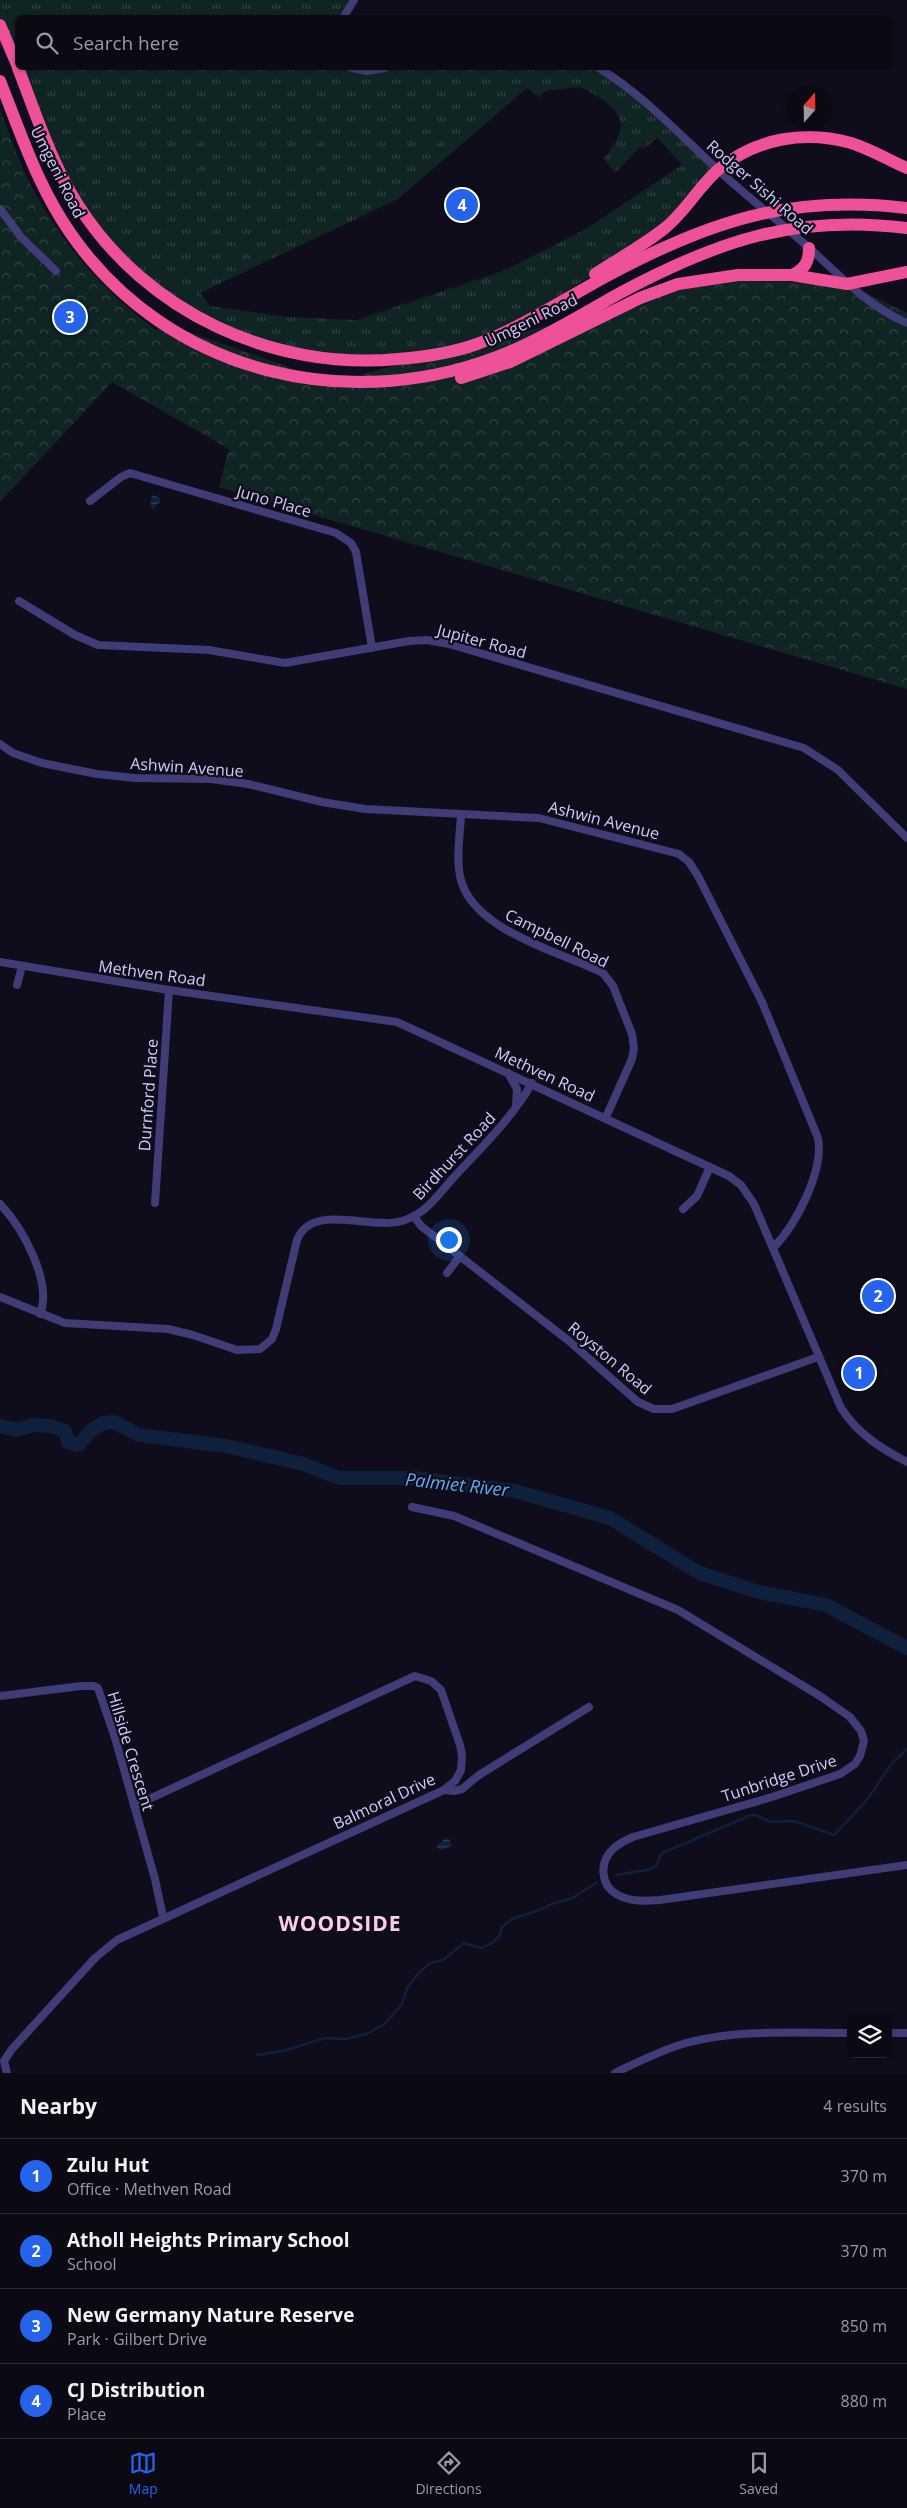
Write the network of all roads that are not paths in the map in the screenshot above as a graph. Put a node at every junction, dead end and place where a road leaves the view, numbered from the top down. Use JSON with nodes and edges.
{"nodes":[{"id":1,"x":354,"y":0,"type":"edge"},
{"id":2,"x":344,"y":15,"type":"edge"},
{"id":3,"x":0,"y":25,"type":"edge"},
{"id":4,"x":15,"y":60,"type":"edge"},
{"id":5,"x":19,"y":70,"type":"edge"},
{"id":6,"x":602,"y":70,"type":"edge"},
{"id":7,"x":0,"y":81,"type":"edge"},
{"id":8,"x":907,"y":168,"type":"edge"},
{"id":9,"x":718,"y":170,"type":"junction"},
{"id":10,"x":907,"y":208,"type":"edge"},
{"id":11,"x":0,"y":209,"type":"edge"},
{"id":12,"x":907,"y":228,"type":"edge"},
{"id":13,"x":809,"y":248,"type":"junction"},
{"id":14,"x":56,"y":272,"type":"dead end"},
{"id":15,"x":907,"y":272,"type":"edge"},
{"id":16,"x":792,"y":275,"type":"junction"},
{"id":17,"x":847,"y":284,"type":"junction"},
{"id":18,"x":907,"y":323,"type":"edge"},
{"id":19,"x":474,"y":345,"type":"junction"},
{"id":20,"x":332,"y":382,"type":"junction"},
{"id":21,"x":90,"y":501,"type":"dead end"},
{"id":22,"x":19,"y":600,"type":"dead end"},
{"id":23,"x":372,"y":648,"type":"junction"},
{"id":24,"x":0,"y":744,"type":"edge"},
{"id":25,"x":461,"y":815,"type":"junction"},
{"id":26,"x":907,"y":838,"type":"edge"},
{"id":27,"x":0,"y":962,"type":"edge"},
{"id":28,"x":22,"y":966,"type":"junction"},
{"id":29,"x":17,"y":985,"type":"dead end"},
{"id":30,"x":169,"y":990,"type":"junction"},
{"id":31,"x":507,"y":1072,"type":"junction"},
{"id":32,"x":532,"y":1083,"type":"junction"},
{"id":33,"x":516,"y":1108,"type":"junction"},
{"id":34,"x":606,"y":1118,"type":"junction"},
{"id":35,"x":710,"y":1167,"type":"junction"},
{"id":36,"x":155,"y":1203,"type":"dead end"},
{"id":37,"x":0,"y":1204,"type":"edge"},
{"id":38,"x":683,"y":1209,"type":"dead end"},
{"id":39,"x":414,"y":1216,"type":"junction"},
{"id":40,"x":773,"y":1248,"type":"junction"},
{"id":41,"x":460,"y":1256,"type":"junction"},
{"id":42,"x":447,"y":1273,"type":"dead end"},
{"id":43,"x":0,"y":1297,"type":"edge"},
{"id":44,"x":40,"y":1314,"type":"junction"},
{"id":45,"x":818,"y":1357,"type":"junction"},
{"id":46,"x":907,"y":1462,"type":"edge"},
{"id":47,"x":412,"y":1507,"type":"dead end"},
{"id":48,"x":0,"y":1696,"type":"edge"},
{"id":49,"x":589,"y":1707,"type":"dead end"},
{"id":50,"x":444,"y":1790,"type":"junction"},
{"id":51,"x":134,"y":1806,"type":"junction"},
{"id":52,"x":907,"y":1865,"type":"edge"},
{"id":53,"x":163,"y":1917,"type":"junction"},
{"id":54,"x":847,"y":2033,"type":"edge"},
{"id":55,"x":892,"y":2033,"type":"edge"},
{"id":56,"x":907,"y":2033,"type":"edge"},
{"id":57,"x":2,"y":2060,"type":"edge"},
{"id":58,"x":7,"y":2073,"type":"edge"},
{"id":59,"x":615,"y":2073,"type":"edge"}],
"edges":[{"from":1,"to":2,"type":"street"},
{"from":3,"to":4,"type":"highway","name":"Umgeni Road"},
{"from":5,"to":19,"type":"highway","name":"Umgeni Road"},
{"from":6,"to":9,"type":"street","name":"Rodger Sishi Road"},
{"from":7,"to":20,"type":"highway","name":"Umgeni Road"},
{"from":8,"to":9,"type":"highway"},
{"from":9,"to":13,"type":"street","name":"Rodger Sishi Road"},
{"from":9,"to":19,"type":"highway"},
{"from":10,"to":19,"type":"highway","name":"Umgeni Road"},
{"from":11,"to":14,"type":"street"},
{"from":12,"to":20,"type":"highway","name":"Umgeni Road"},
{"from":13,"to":16,"type":"highway"},
{"from":13,"to":17,"type":"street","name":"Rodger Sishi Road"},
{"from":15,"to":17,"type":"highway"},
{"from":16,"to":17,"type":"highway"},
{"from":16,"to":20,"type":"highway"},
{"from":17,"to":18,"type":"street","name":"Rodger Sishi Road"},
{"from":21,"to":23,"type":"street","name":"Juno Place"},
{"from":22,"to":23,"type":"street","name":"Jupiter Road"},
{"from":23,"to":26,"type":"street","name":"Jupiter Road"},
{"from":24,"to":25,"type":"street","name":"Ashwin Avenue"},
{"from":25,"to":34,"type":"street","name":"Campbell Road"},
{"from":25,"to":40,"type":"street","name":"Ashwin Avenue"},
{"from":27,"to":28,"type":"street","name":"Methven Road"},
{"from":28,"to":29,"type":"street"},
{"from":28,"to":30,"type":"street","name":"Methven Road"},
{"from":30,"to":31,"type":"street","name":"Methven Road"},
{"from":30,"to":36,"type":"street","name":"Durnford Place"},
{"from":31,"to":32,"type":"street","name":"Methven Road"},
{"from":31,"to":33,"type":"street"},
{"from":32,"to":33,"type":"street","name":"Birdhurst Road"},
{"from":32,"to":34,"type":"street","name":"Methven Road"},
{"from":33,"to":39,"type":"street","name":"Birdhurst Road"},
{"from":34,"to":35,"type":"street","name":"Methven Road"},
{"from":35,"to":38,"type":"street"},
{"from":35,"to":40,"type":"street","name":"Methven Road"},
{"from":37,"to":44,"type":"street"},
{"from":39,"to":41,"type":"street","name":"Royston Road"},
{"from":39,"to":44,"type":"street","name":"Birdhurst Road"},
{"from":40,"to":45,"type":"street","name":"Methven Road"},
{"from":41,"to":42,"type":"street"},
{"from":41,"to":45,"type":"street","name":"Royston Road"},
{"from":43,"to":44,"type":"street","name":"Birdhurst Road"},
{"from":45,"to":46,"type":"street","name":"Methven Road"},
{"from":47,"to":52,"type":"street","name":"Tunbridge Drive"},
{"from":48,"to":51,"type":"street","name":"Hillside Crescent"},
{"from":49,"to":50,"type":"street"},
{"from":50,"to":51,"type":"street","name":"Balmoral Drive"},
{"from":50,"to":53,"type":"street","name":"Balmoral Drive"},
{"from":51,"to":53,"type":"street","name":"Hillside Crescent"},
{"from":53,"to":57,"type":"street","name":"Balmoral Drive"},
{"from":54,"to":59,"type":"street"},
{"from":55,"to":56,"type":"street"},
{"from":57,"to":58,"type":"street","name":"Balmoral Drive"}]}
